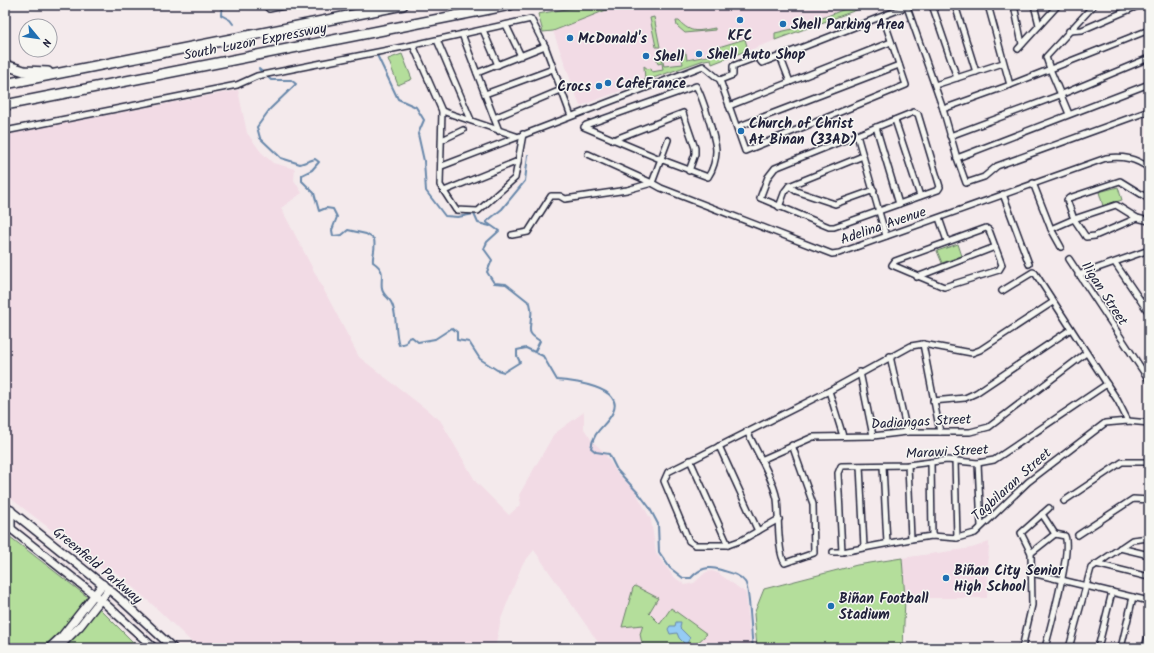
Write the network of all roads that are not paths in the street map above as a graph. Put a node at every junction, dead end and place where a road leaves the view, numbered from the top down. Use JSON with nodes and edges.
{"nodes":[{"id":1,"x":289,"y":5,"type":"edge"},
{"id":2,"x":403,"y":5,"type":"edge"},
{"id":3,"x":510,"y":5,"type":"edge"},
{"id":4,"x":932,"y":5,"type":"edge"},
{"id":5,"x":955,"y":5,"type":"edge"},
{"id":6,"x":988,"y":5,"type":"edge"},
{"id":7,"x":1014,"y":5,"type":"edge"},
{"id":8,"x":1034,"y":5,"type":"edge"},
{"id":9,"x":1094,"y":5,"type":"edge"},
{"id":10,"x":1140,"y":5,"type":"edge"},
{"id":11,"x":909,"y":6,"type":"edge"},
{"id":12,"x":1056,"y":6,"type":"edge"},
{"id":13,"x":267,"y":7,"type":"edge"},
{"id":14,"x":883,"y":17,"type":"junction"},
{"id":15,"x":506,"y":25,"type":"junction"},
{"id":16,"x":1038,"y":25,"type":"junction"},
{"id":17,"x":483,"y":30,"type":"junction"},
{"id":18,"x":1149,"y":30,"type":"edge"},
{"id":19,"x":1069,"y":31,"type":"junction"},
{"id":20,"x":462,"y":34,"type":"junction"},
{"id":21,"x":437,"y":40,"type":"junction"},
{"id":22,"x":891,"y":42,"type":"junction"},
{"id":23,"x":1022,"y":44,"type":"junction"},
{"id":24,"x":413,"y":45,"type":"junction"},
{"id":25,"x":545,"y":46,"type":"junction"},
{"id":26,"x":1018,"y":49,"type":"dead end"},
{"id":27,"x":521,"y":56,"type":"junction"},
{"id":28,"x":780,"y":56,"type":"junction"},
{"id":29,"x":1149,"y":58,"type":"edge"},
{"id":30,"x":1004,"y":63,"type":"junction"},
{"id":31,"x":5,"y":65,"type":"edge"},
{"id":32,"x":498,"y":65,"type":"junction"},
{"id":33,"x":899,"y":65,"type":"junction"},
{"id":34,"x":553,"y":69,"type":"junction"},
{"id":35,"x":1050,"y":69,"type":"junction"},
{"id":36,"x":976,"y":72,"type":"junction"},
{"id":37,"x":62,"y":73,"type":"junction"},
{"id":38,"x":477,"y":73,"type":"junction"},
{"id":39,"x":957,"y":78,"type":"junction"},
{"id":40,"x":720,"y":80,"type":"junction"},
{"id":41,"x":790,"y":82,"type":"junction"},
{"id":42,"x":5,"y":84,"type":"edge"},
{"id":43,"x":1149,"y":84,"type":"edge"},
{"id":44,"x":934,"y":85,"type":"junction"},
{"id":45,"x":1010,"y":85,"type":"junction"},
{"id":46,"x":561,"y":90,"type":"junction"},
{"id":47,"x":485,"y":94,"type":"junction"},
{"id":48,"x":1060,"y":95,"type":"junction"},
{"id":49,"x":5,"y":105,"type":"edge"},
{"id":50,"x":729,"y":106,"type":"junction"},
{"id":51,"x":943,"y":109,"type":"junction"},
{"id":52,"x":1149,"y":110,"type":"edge"},
{"id":53,"x":442,"y":111,"type":"junction"},
{"id":54,"x":1069,"y":114,"type":"junction"},
{"id":55,"x":571,"y":116,"type":"junction"},
{"id":56,"x":494,"y":118,"type":"junction"},
{"id":57,"x":471,"y":120,"type":"junction"},
{"id":58,"x":896,"y":120,"type":"junction"},
{"id":59,"x":737,"y":127,"type":"junction"},
{"id":60,"x":876,"y":127,"type":"junction"},
{"id":61,"x":463,"y":130,"type":"dead end"},
{"id":62,"x":498,"y":130,"type":"junction"},
{"id":63,"x":5,"y":131,"type":"edge"},
{"id":64,"x":523,"y":134,"type":"junction"},
{"id":65,"x":857,"y":135,"type":"junction"},
{"id":66,"x":516,"y":136,"type":"junction"},
{"id":67,"x":950,"y":136,"type":"junction"},
{"id":68,"x":442,"y":140,"type":"junction"},
{"id":69,"x":613,"y":140,"type":"junction"},
{"id":70,"x":668,"y":140,"type":"dead end"},
{"id":71,"x":588,"y":154,"type":"dead end"},
{"id":72,"x":863,"y":156,"type":"junction"},
{"id":73,"x":957,"y":158,"type":"junction"},
{"id":74,"x":660,"y":159,"type":"junction"},
{"id":75,"x":518,"y":161,"type":"junction"},
{"id":76,"x":442,"y":166,"type":"junction"},
{"id":77,"x":1149,"y":168,"type":"edge"},
{"id":78,"x":689,"y":171,"type":"junction"},
{"id":79,"x":652,"y":183,"type":"junction"},
{"id":80,"x":1033,"y":183,"type":"junction"},
{"id":81,"x":789,"y":186,"type":"junction"},
{"id":82,"x":874,"y":190,"type":"junction"},
{"id":83,"x":444,"y":191,"type":"junction"},
{"id":84,"x":1003,"y":194,"type":"junction"},
{"id":85,"x":920,"y":196,"type":"junction"},
{"id":86,"x":1149,"y":199,"type":"edge"},
{"id":87,"x":899,"y":204,"type":"junction"},
{"id":88,"x":779,"y":206,"type":"junction"},
{"id":89,"x":880,"y":212,"type":"junction"},
{"id":90,"x":938,"y":218,"type":"junction"},
{"id":91,"x":1137,"y":218,"type":"junction"},
{"id":92,"x":1074,"y":219,"type":"junction"},
{"id":93,"x":1149,"y":222,"type":"edge"},
{"id":94,"x":1051,"y":229,"type":"junction"},
{"id":95,"x":512,"y":235,"type":"dead end"},
{"id":96,"x":886,"y":236,"type":"junction"},
{"id":97,"x":947,"y":241,"type":"junction"},
{"id":98,"x":995,"y":246,"type":"junction"},
{"id":99,"x":1061,"y":247,"type":"dead end"},
{"id":100,"x":1149,"y":250,"type":"edge"},
{"id":101,"x":1069,"y":259,"type":"dead end"},
{"id":102,"x":1115,"y":263,"type":"junction"},
{"id":103,"x":1029,"y":264,"type":"dead end"},
{"id":104,"x":1078,"y":275,"type":"junction"},
{"id":105,"x":917,"y":277,"type":"junction"},
{"id":106,"x":1002,"y":291,"type":"dead end"},
{"id":107,"x":1053,"y":302,"type":"junction"},
{"id":108,"x":1149,"y":313,"type":"edge"},
{"id":109,"x":1072,"y":329,"type":"junction"},
{"id":110,"x":923,"y":344,"type":"junction"},
{"id":111,"x":1086,"y":353,"type":"junction"},
{"id":112,"x":890,"y":356,"type":"junction"},
{"id":113,"x":860,"y":372,"type":"junction"},
{"id":114,"x":1149,"y":380,"type":"edge"},
{"id":115,"x":1106,"y":384,"type":"junction"},
{"id":116,"x":829,"y":391,"type":"junction"},
{"id":117,"x":933,"y":400,"type":"junction"},
{"id":118,"x":1128,"y":421,"type":"junction"},
{"id":119,"x":1149,"y":423,"type":"edge"},
{"id":120,"x":748,"y":431,"type":"junction"},
{"id":121,"x":907,"y":432,"type":"junction"},
{"id":122,"x":940,"y":432,"type":"junction"},
{"id":123,"x":843,"y":436,"type":"junction"},
{"id":124,"x":873,"y":436,"type":"junction"},
{"id":125,"x":792,"y":445,"type":"junction"},
{"id":126,"x":719,"y":446,"type":"junction"},
{"id":127,"x":690,"y":460,"type":"junction"},
{"id":128,"x":761,"y":460,"type":"junction"},
{"id":129,"x":955,"y":460,"type":"junction"},
{"id":130,"x":931,"y":462,"type":"junction"},
{"id":131,"x":1149,"y":462,"type":"edge"},
{"id":132,"x":978,"y":464,"type":"junction"},
{"id":133,"x":908,"y":465,"type":"junction"},
{"id":134,"x":860,"y":466,"type":"junction"},
{"id":135,"x":884,"y":466,"type":"junction"},
{"id":136,"x":1064,"y":500,"type":"dead end"},
{"id":137,"x":1149,"y":500,"type":"edge"},
{"id":138,"x":5,"y":506,"type":"edge"},
{"id":139,"x":1049,"y":508,"type":"dead end"},
{"id":140,"x":11,"y":510,"type":"junction"},
{"id":141,"x":1042,"y":514,"type":"junction"},
{"id":142,"x":779,"y":519,"type":"junction"},
{"id":143,"x":981,"y":526,"type":"junction"},
{"id":144,"x":8,"y":527,"type":"edge"},
{"id":145,"x":758,"y":531,"type":"junction"},
{"id":146,"x":1055,"y":534,"type":"junction"},
{"id":147,"x":1078,"y":535,"type":"dead end"},
{"id":148,"x":932,"y":536,"type":"junction"},
{"id":149,"x":957,"y":538,"type":"junction"},
{"id":150,"x":1149,"y":538,"type":"edge"},
{"id":151,"x":911,"y":539,"type":"junction"},
{"id":152,"x":887,"y":544,"type":"junction"},
{"id":153,"x":728,"y":545,"type":"junction"},
{"id":154,"x":864,"y":547,"type":"junction"},
{"id":155,"x":1120,"y":548,"type":"junction"},
{"id":156,"x":833,"y":552,"type":"dead end"},
{"id":157,"x":842,"y":552,"type":"junction"},
{"id":158,"x":1031,"y":553,"type":"junction"},
{"id":159,"x":1149,"y":555,"type":"edge"},
{"id":160,"x":1096,"y":564,"type":"junction"},
{"id":161,"x":1032,"y":573,"type":"junction"},
{"id":162,"x":1149,"y":577,"type":"edge"},
{"id":163,"x":1062,"y":580,"type":"junction"},
{"id":164,"x":1085,"y":585,"type":"junction"},
{"id":165,"x":106,"y":587,"type":"junction"},
{"id":166,"x":1112,"y":592,"type":"junction"},
{"id":167,"x":1133,"y":597,"type":"junction"},
{"id":168,"x":98,"y":598,"type":"junction"},
{"id":169,"x":1149,"y":601,"type":"edge"},
{"id":170,"x":1149,"y":632,"type":"edge"},
{"id":171,"x":49,"y":648,"type":"edge"},
{"id":172,"x":58,"y":648,"type":"edge"},
{"id":173,"x":154,"y":648,"type":"edge"},
{"id":174,"x":173,"y":648,"type":"edge"},
{"id":175,"x":1022,"y":648,"type":"edge"},
{"id":176,"x":1045,"y":648,"type":"edge"},
{"id":177,"x":1069,"y":648,"type":"edge"},
{"id":178,"x":1098,"y":648,"type":"edge"},
{"id":179,"x":1121,"y":648,"type":"edge"},
{"id":180,"x":1145,"y":648,"type":"edge"}],
"edges":[{"from":1,"to":13,"type":"street"},
{"from":2,"to":37,"type":"highway","name":"South Luzon Expressway"},
{"from":3,"to":49,"type":"highway","name":"South Luzon Expressway"},
{"from":4,"to":39,"type":"street"},
{"from":5,"to":36,"type":"street"},
{"from":6,"to":30,"type":"street"},
{"from":7,"to":23,"type":"street"},
{"from":8,"to":16,"type":"street"},
{"from":9,"to":19,"type":"street"},
{"from":10,"to":19,"type":"street"},
{"from":11,"to":14,"type":"street"},
{"from":11,"to":44,"type":"street"},
{"from":12,"to":16,"type":"street"},
{"from":14,"to":22,"type":"street"},
{"from":14,"to":28,"type":"street"},
{"from":15,"to":17,"type":"street"},
{"from":15,"to":25,"type":"street"},
{"from":15,"to":27,"type":"street"},
{"from":16,"to":23,"type":"street"},
{"from":17,"to":20,"type":"street"},
{"from":17,"to":32,"type":"street"},
{"from":18,"to":35,"type":"street"},
{"from":19,"to":35,"type":"street"},
{"from":20,"to":21,"type":"street"},
{"from":20,"to":38,"type":"street"},
{"from":21,"to":24,"type":"street"},
{"from":21,"to":57,"type":"street"},
{"from":22,"to":33,"type":"street"},
{"from":22,"to":41,"type":"street"},
{"from":23,"to":26,"type":"street"},
{"from":24,"to":53,"type":"street"},
{"from":24,"to":63,"type":"street"},
{"from":25,"to":27,"type":"street"},
{"from":25,"to":34,"type":"street"},
{"from":27,"to":32,"type":"street"},
{"from":28,"to":40,"type":"street"},
{"from":28,"to":41,"type":"street"},
{"from":29,"to":48,"type":"street"},
{"from":30,"to":36,"type":"street"},
{"from":30,"to":45,"type":"street"},
{"from":31,"to":37,"type":"highway"},
{"from":32,"to":38,"type":"street"},
{"from":33,"to":59,"type":"street"},
{"from":33,"to":59,"type":"street"},
{"from":34,"to":46,"type":"street"},
{"from":34,"to":47,"type":"street"},
{"from":35,"to":45,"type":"street"},
{"from":35,"to":48,"type":"street"},
{"from":36,"to":39,"type":"street"},
{"from":37,"to":42,"type":"highway","name":"South Luzon Expressway"},
{"from":38,"to":47,"type":"street"},
{"from":39,"to":44,"type":"street"},
{"from":40,"to":50,"type":"street"},
{"from":40,"to":55,"type":"street"},
{"from":41,"to":50,"type":"street"},
{"from":43,"to":54,"type":"street"},
{"from":44,"to":51,"type":"street"},
{"from":45,"to":51,"type":"street"},
{"from":46,"to":55,"type":"street"},
{"from":46,"to":56,"type":"street"},
{"from":47,"to":56,"type":"street"},
{"from":48,"to":54,"type":"street"},
{"from":48,"to":67,"type":"street"},
{"from":50,"to":59,"type":"street"},
{"from":51,"to":67,"type":"street"},
{"from":52,"to":73,"type":"street"},
{"from":53,"to":57,"type":"street"},
{"from":53,"to":68,"type":"street"},
{"from":54,"to":73,"type":"street"},
{"from":55,"to":64,"type":"street"},
{"from":56,"to":62,"type":"street"},
{"from":57,"to":62,"type":"street"},
{"from":58,"to":60,"type":"street"},
{"from":58,"to":85,"type":"street"},
{"from":58,"to":85,"type":"street"},
{"from":60,"to":65,"type":"street"},
{"from":60,"to":87,"type":"street"},
{"from":61,"to":68,"type":"street"},
{"from":62,"to":66,"type":"street"},
{"from":64,"to":66,"type":"street"},
{"from":64,"to":75,"type":"street"},
{"from":65,"to":72,"type":"street"},
{"from":65,"to":88,"type":"street"},
{"from":66,"to":76,"type":"street"},
{"from":67,"to":73,"type":"street"},
{"from":68,"to":76,"type":"street"},
{"from":69,"to":74,"type":"street"},
{"from":69,"to":78,"type":"street"},
{"from":69,"to":78,"type":"street"},
{"from":70,"to":74,"type":"street"},
{"from":71,"to":79,"type":"street","name":"Adelina Avenue"},
{"from":72,"to":81,"type":"street"},
{"from":72,"to":82,"type":"street"},
{"from":74,"to":78,"type":"street"},
{"from":74,"to":79,"type":"street"},
{"from":75,"to":83,"type":"street"},
{"from":75,"to":83,"type":"street"},
{"from":76,"to":83,"type":"street"},
{"from":77,"to":80,"type":"street","name":"Adelina Avenue"},
{"from":79,"to":95,"type":"street"},
{"from":79,"to":96,"type":"street","name":"Adelina Avenue"},
{"from":80,"to":84,"type":"street","name":"Adelina Avenue"},
{"from":80,"to":94,"type":"street"},
{"from":81,"to":82,"type":"street"},
{"from":81,"to":88,"type":"street"},
{"from":82,"to":89,"type":"street"},
{"from":84,"to":90,"type":"street","name":"Adelina Avenue"},
{"from":84,"to":103,"type":"street"},
{"from":85,"to":87,"type":"street"},
{"from":86,"to":92,"type":"street"},
{"from":87,"to":89,"type":"street"},
{"from":88,"to":89,"type":"street"},
{"from":89,"to":96,"type":"street"},
{"from":90,"to":96,"type":"street","name":"Adelina Avenue"},
{"from":90,"to":97,"type":"street"},
{"from":91,"to":92,"type":"street"},
{"from":91,"to":92,"type":"street"},
{"from":91,"to":93,"type":"street"},
{"from":92,"to":94,"type":"street"},
{"from":94,"to":99,"type":"street"},
{"from":97,"to":98,"type":"street"},
{"from":97,"to":105,"type":"street"},
{"from":98,"to":105,"type":"street"},
{"from":98,"to":105,"type":"street"},
{"from":100,"to":102,"type":"street"},
{"from":101,"to":104,"type":"street","name":"Iligan Street"},
{"from":102,"to":104,"type":"street"},
{"from":102,"to":108,"type":"street"},
{"from":104,"to":114,"type":"street","name":"Iligan Street"},
{"from":106,"to":107,"type":"street"},
{"from":107,"to":109,"type":"street"},
{"from":107,"to":110,"type":"street"},
{"from":109,"to":111,"type":"street"},
{"from":109,"to":117,"type":"street"},
{"from":110,"to":112,"type":"street"},
{"from":110,"to":117,"type":"street"},
{"from":111,"to":115,"type":"street"},
{"from":111,"to":122,"type":"street","name":"Dadiangas Street"},
{"from":112,"to":113,"type":"street"},
{"from":112,"to":121,"type":"street"},
{"from":113,"to":116,"type":"street"},
{"from":113,"to":124,"type":"street"},
{"from":115,"to":118,"type":"street"},
{"from":115,"to":132,"type":"street","name":"Marawi Street"},
{"from":116,"to":120,"type":"street"},
{"from":116,"to":123,"type":"street"},
{"from":117,"to":122,"type":"street"},
{"from":118,"to":119,"type":"street","name":"Tagbilaran Street"},
{"from":118,"to":143,"type":"street","name":"Tagbilaran Street"},
{"from":120,"to":126,"type":"street"},
{"from":120,"to":128,"type":"street"},
{"from":121,"to":122,"type":"street","name":"Dadiangas Street"},
{"from":121,"to":124,"type":"street","name":"Dadiangas Street"},
{"from":123,"to":124,"type":"street","name":"Dadiangas Street"},
{"from":123,"to":125,"type":"street","name":"Dadiangas Street"},
{"from":125,"to":128,"type":"street","name":"Dadiangas Street"},
{"from":125,"to":142,"type":"street"},
{"from":126,"to":127,"type":"street"},
{"from":126,"to":145,"type":"street"},
{"from":127,"to":153,"type":"street"},
{"from":127,"to":153,"type":"street"},
{"from":128,"to":142,"type":"street"},
{"from":129,"to":130,"type":"street","name":"Marawi Street"},
{"from":129,"to":132,"type":"street","name":"Marawi Street"},
{"from":129,"to":149,"type":"street"},
{"from":130,"to":133,"type":"street","name":"Marawi Street"},
{"from":130,"to":148,"type":"street"},
{"from":131,"to":136,"type":"street"},
{"from":132,"to":143,"type":"street"},
{"from":133,"to":135,"type":"street","name":"Marawi Street"},
{"from":133,"to":151,"type":"street"},
{"from":134,"to":135,"type":"street","name":"Marawi Street"},
{"from":134,"to":154,"type":"street"},
{"from":134,"to":157,"type":"street","name":"Marawi Street"},
{"from":135,"to":152,"type":"street"},
{"from":137,"to":147,"type":"street"},
{"from":138,"to":140,"type":"main road","name":"Greenfield Parkway"},
{"from":139,"to":141,"type":"street"},
{"from":140,"to":144,"type":"main road"},
{"from":140,"to":165,"type":"main road","name":"Greenfield Parkway"},
{"from":141,"to":146,"type":"street"},
{"from":141,"to":158,"type":"street"},
{"from":142,"to":145,"type":"street"},
{"from":143,"to":149,"type":"street","name":"Tagbilaran Street"},
{"from":144,"to":168,"type":"main road","name":"Greenfield Parkway"},
{"from":145,"to":153,"type":"street"},
{"from":146,"to":158,"type":"street"},
{"from":146,"to":163,"type":"street"},
{"from":148,"to":149,"type":"street","name":"Tagbilaran Street"},
{"from":148,"to":151,"type":"street","name":"Tagbilaran Street"},
{"from":150,"to":155,"type":"street"},
{"from":151,"to":152,"type":"street","name":"Tagbilaran Street"},
{"from":152,"to":154,"type":"street","name":"Tagbilaran Street"},
{"from":154,"to":157,"type":"street","name":"Tagbilaran Street"},
{"from":155,"to":159,"type":"street"},
{"from":155,"to":160,"type":"street"},
{"from":156,"to":157,"type":"street","name":"Tagbilaran Street"},
{"from":158,"to":161,"type":"street"},
{"from":160,"to":162,"type":"street"},
{"from":160,"to":164,"type":"street"},
{"from":161,"to":163,"type":"street"},
{"from":161,"to":175,"type":"street"},
{"from":163,"to":164,"type":"street"},
{"from":163,"to":176,"type":"street"},
{"from":164,"to":166,"type":"street"},
{"from":164,"to":177,"type":"street"},
{"from":165,"to":168,"type":"main road"},
{"from":165,"to":174,"type":"main road","name":"Greenfield Parkway"},
{"from":166,"to":167,"type":"street"},
{"from":166,"to":178,"type":"street"},
{"from":167,"to":169,"type":"street"},
{"from":167,"to":179,"type":"street"},
{"from":168,"to":171,"type":"main road"},
{"from":168,"to":172,"type":"main road"},
{"from":168,"to":173,"type":"main road","name":"Greenfield Parkway"},
{"from":170,"to":180,"type":"street"}]}
